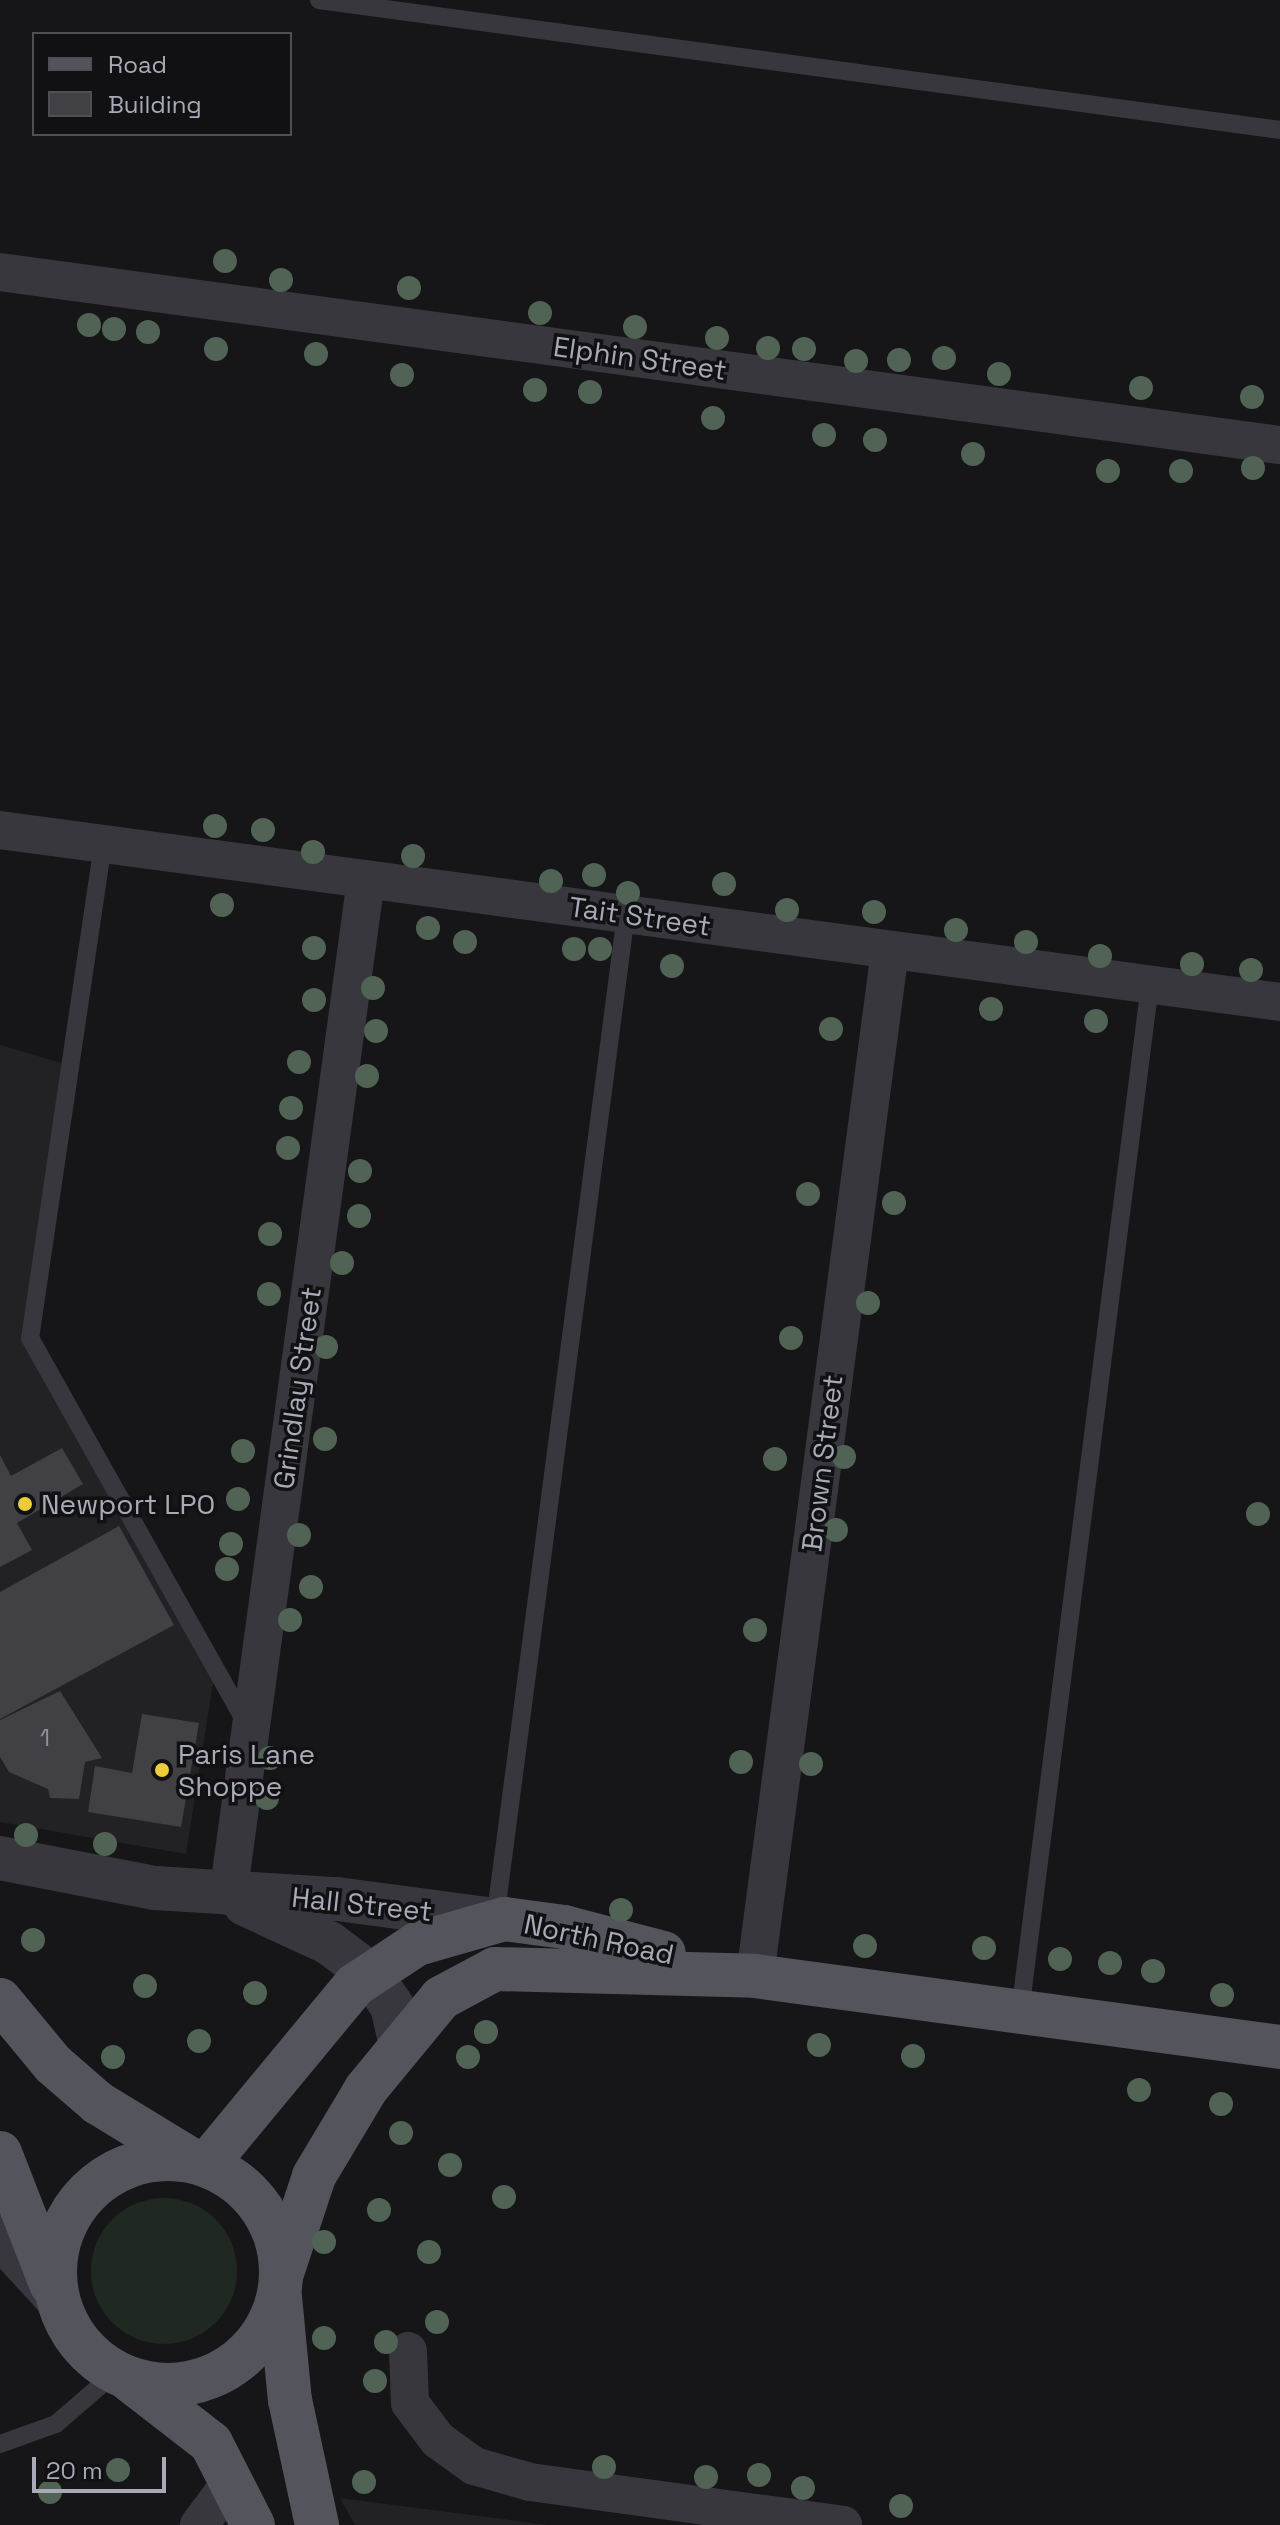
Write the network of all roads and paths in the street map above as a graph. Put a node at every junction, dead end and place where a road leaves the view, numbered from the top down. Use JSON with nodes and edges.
{"nodes":[{"id":1,"x":319,"y":0,"type":"edge"},
{"id":2,"x":1280,"y":130,"type":"edge"},
{"id":3,"x":0,"y":272,"type":"edge"},
{"id":4,"x":1280,"y":445,"type":"edge"},
{"id":5,"x":0,"y":830,"type":"edge"},
{"id":6,"x":103,"y":844,"type":"junction"},
{"id":7,"x":366,"y":879,"type":"junction"},
{"id":8,"x":626,"y":914,"type":"junction"},
{"id":9,"x":890,"y":950,"type":"junction"},
{"id":10,"x":1150,"y":985,"type":"junction"},
{"id":11,"x":1280,"y":1002,"type":"edge"},
{"id":12,"x":251,"y":1732,"type":"junction"},
{"id":13,"x":0,"y":1858,"type":"edge"},
{"id":14,"x":228,"y":1896,"type":"junction"},
{"id":15,"x":495,"y":1920,"type":"junction"},
{"id":16,"x":369,"y":1973,"type":"junction"},
{"id":17,"x":755,"y":1976,"type":"junction"},
{"id":18,"x":0,"y":2000,"type":"edge"},
{"id":19,"x":1020,"y":2012,"type":"junction"},
{"id":20,"x":400,"y":2042,"type":"junction"},
{"id":21,"x":1280,"y":2047,"type":"edge"},
{"id":22,"x":0,"y":2153,"type":"edge"},
{"id":23,"x":200,"y":2164,"type":"junction"},
{"id":24,"x":0,"y":2236,"type":"edge"},
{"id":25,"x":280,"y":2283,"type":"junction"},
{"id":26,"x":58,"y":2301,"type":"junction"},
{"id":27,"x":408,"y":2351,"type":"dead end"},
{"id":28,"x":119,"y":2374,"type":"junction"},
{"id":29,"x":0,"y":2444,"type":"edge"},
{"id":30,"x":232,"y":2481,"type":"junction"},
{"id":31,"x":670,"y":2513,"type":"edge"},
{"id":32,"x":199,"y":2525,"type":"edge"},
{"id":33,"x":253,"y":2525,"type":"edge"},
{"id":34,"x":317,"y":2525,"type":"edge"},
{"id":35,"x":843,"y":2525,"type":"edge"}],
"edges":[{"from":1,"to":2,"type":"lane"},
{"from":3,"to":4,"type":"street","name":"Elphin Street"},
{"from":5,"to":6,"type":"street","name":"Tait Street"},
{"from":6,"to":7,"type":"street","name":"Tait Street"},
{"from":6,"to":12,"type":"lane"},
{"from":7,"to":8,"type":"street","name":"Tait Street"},
{"from":7,"to":12,"type":"street","name":"Grindlay Street"},
{"from":8,"to":9,"type":"street","name":"Tait Street"},
{"from":8,"to":15,"type":"lane"},
{"from":9,"to":10,"type":"street","name":"Tait Street"},
{"from":9,"to":17,"type":"street","name":"Brown Street"},
{"from":10,"to":11,"type":"street","name":"Tait Street"},
{"from":10,"to":19,"type":"lane"},
{"from":12,"to":14,"type":"street","name":"Grindlay Street"},
{"from":13,"to":14,"type":"street","name":"Hall Street"},
{"from":14,"to":15,"type":"street","name":"Hall Street"},
{"from":14,"to":16,"type":"street","name":"Hall Street"},
{"from":15,"to":16,"type":"main road","name":"North Road"},
{"from":15,"to":17,"type":"main road","name":"North Road"},
{"from":16,"to":20,"type":"street","name":"Hall Street"},
{"from":16,"to":23,"type":"main road","name":"North Road"},
{"from":17,"to":19,"type":"main road","name":"North Road"},
{"from":17,"to":20,"type":"main road","name":"North Road"},
{"from":18,"to":23,"type":"main road"},
{"from":19,"to":21,"type":"main road","name":"North Road"},
{"from":20,"to":25,"type":"main road","name":"North Road"},
{"from":22,"to":26,"type":"main road"},
{"from":23,"to":25,"type":"main road"},
{"from":23,"to":26,"type":"main road"},
{"from":24,"to":26,"type":"street"},
{"from":25,"to":28,"type":"main road"},
{"from":25,"to":34,"type":"main road"},
{"from":26,"to":28,"type":"main road"},
{"from":27,"to":31,"type":"street"},
{"from":28,"to":29,"type":"lane"},
{"from":28,"to":30,"type":"main road"},
{"from":30,"to":32,"type":"street"},
{"from":30,"to":33,"type":"main road"},
{"from":31,"to":35,"type":"street"}]}
